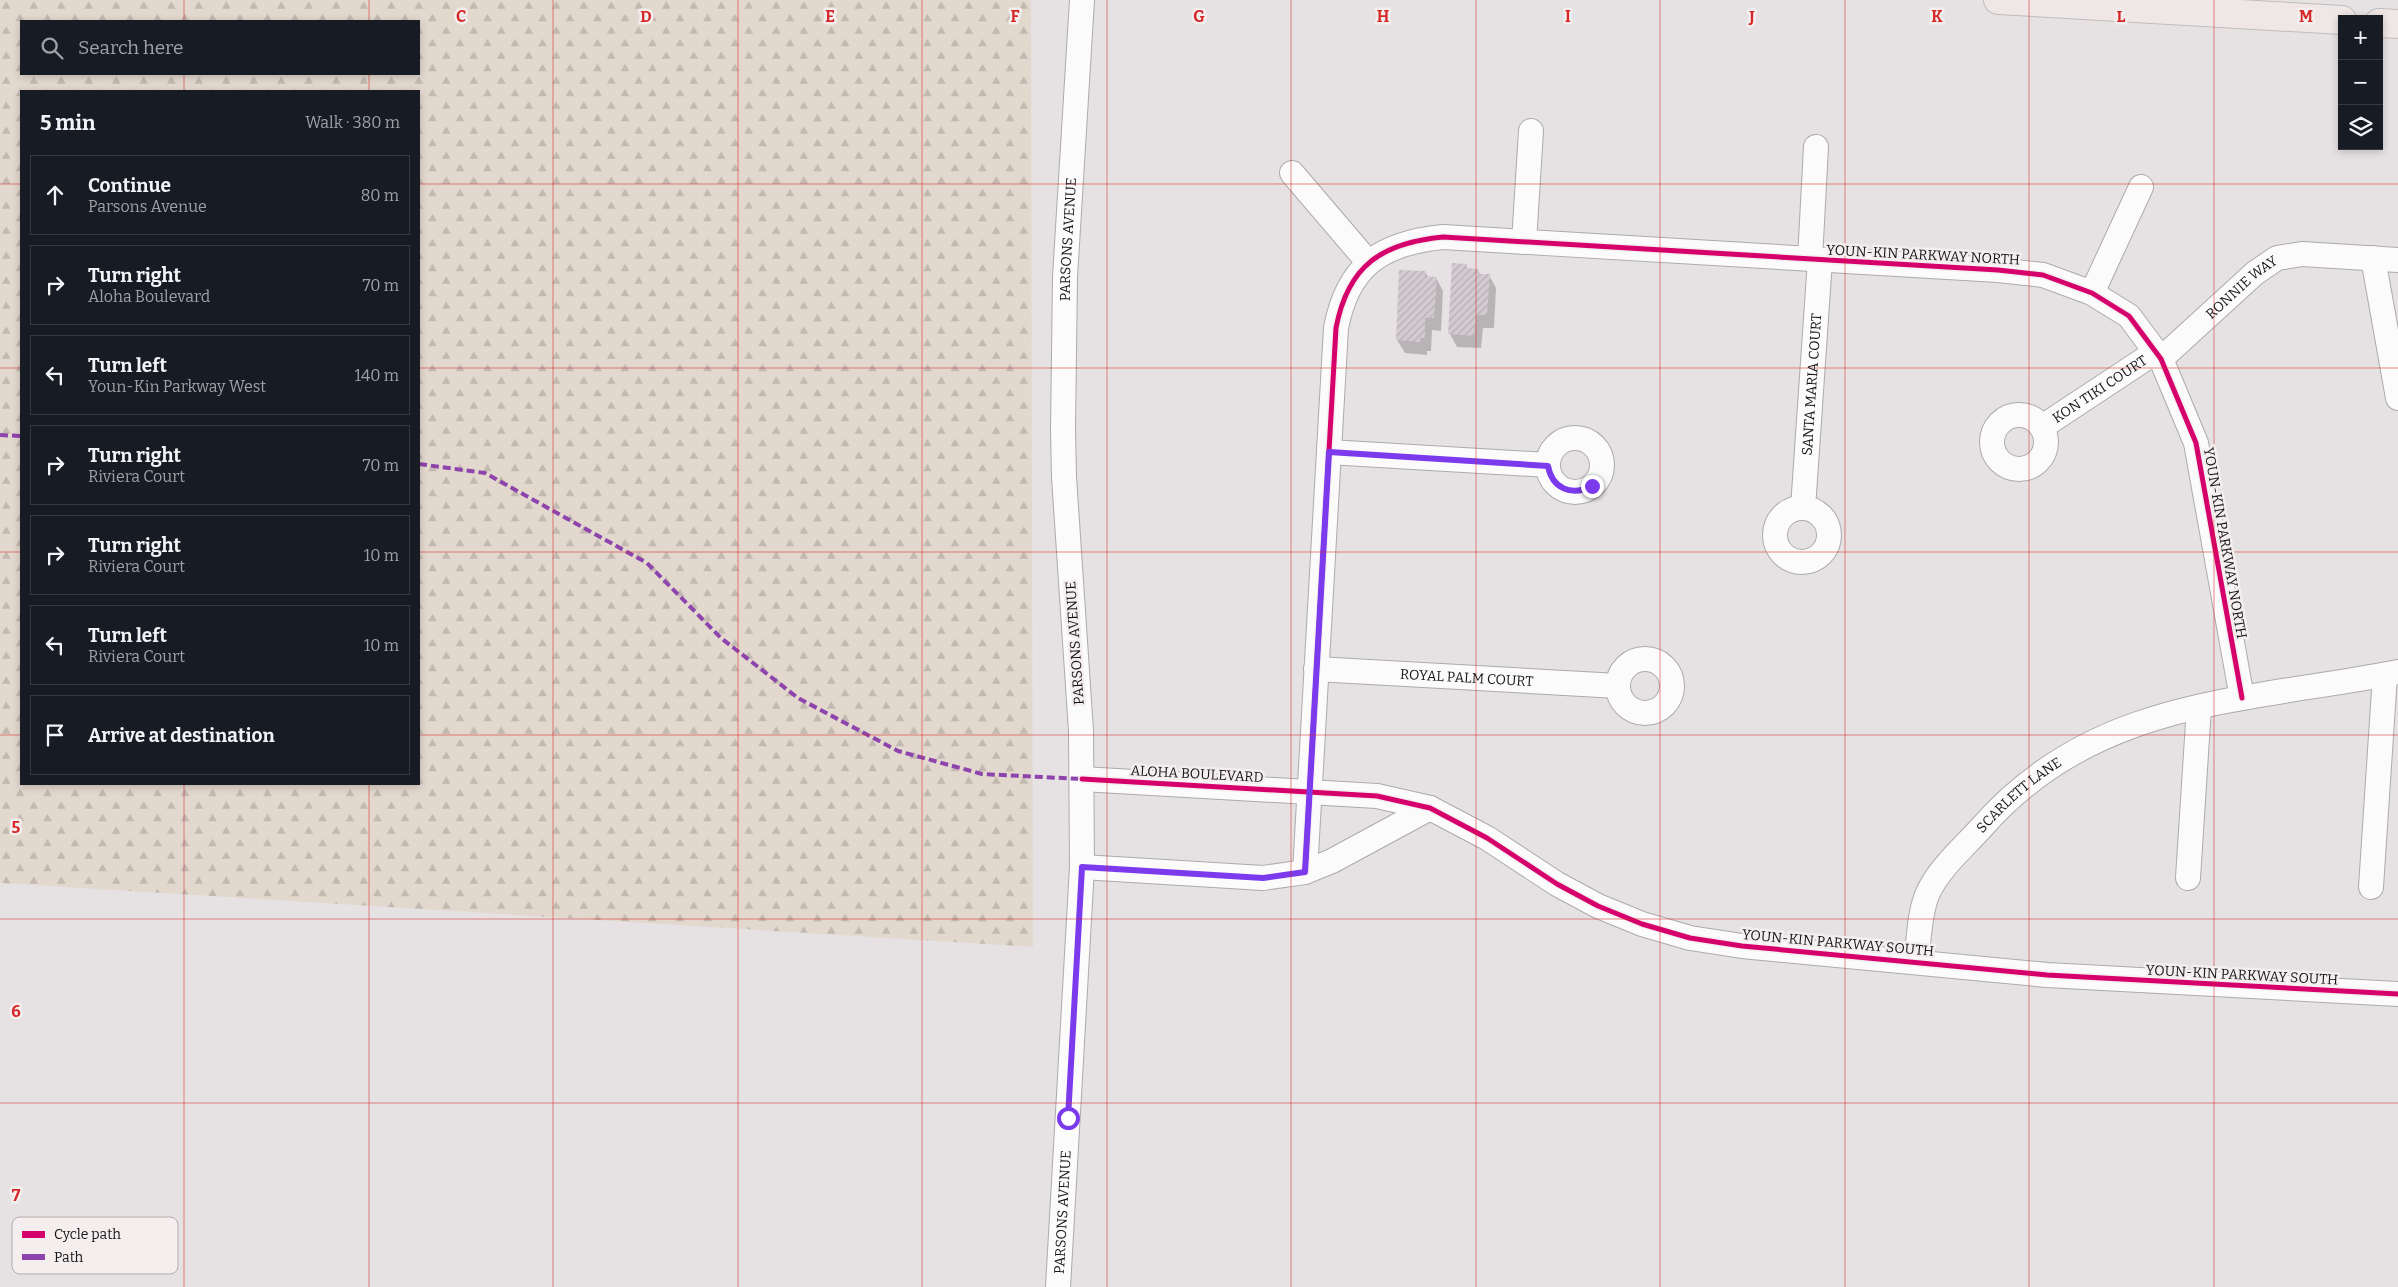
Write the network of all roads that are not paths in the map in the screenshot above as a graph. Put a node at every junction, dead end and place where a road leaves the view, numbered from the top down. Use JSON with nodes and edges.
{"nodes":[{"id":1,"x":1082,"y":0,"type":"edge"},
{"id":2,"x":1998,"y":0,"type":"edge"},
{"id":3,"x":2338,"y":20,"type":"edge"},
{"id":4,"x":2383,"y":22,"type":"edge"},
{"id":5,"x":2398,"y":24,"type":"edge"},
{"id":6,"x":1531,"y":131,"type":"dead end"},
{"id":7,"x":1816,"y":147,"type":"dead end"},
{"id":8,"x":1292,"y":173,"type":"dead end"},
{"id":9,"x":2141,"y":187,"type":"dead end"},
{"id":10,"x":1524,"y":242,"type":"junction"},
{"id":11,"x":2373,"y":258,"type":"junction"},
{"id":12,"x":1815,"y":260,"type":"junction"},
{"id":13,"x":2398,"y":260,"type":"edge"},
{"id":14,"x":1368,"y":262,"type":"junction"},
{"id":15,"x":2092,"y":294,"type":"junction"},
{"id":16,"x":2159,"y":355,"type":"junction"},
{"id":17,"x":2398,"y":398,"type":"edge"},
{"id":18,"x":2042,"y":428,"type":"dead end"},
{"id":19,"x":1329,"y":452,"type":"junction"},
{"id":20,"x":1548,"y":466,"type":"dead end"},
{"id":21,"x":1803,"y":508,"type":"dead end"},
{"id":22,"x":1316,"y":669,"type":"junction"},
{"id":23,"x":2392,"y":674,"type":"edge"},
{"id":24,"x":1618,"y":686,"type":"dead end"},
{"id":25,"x":2242,"y":698,"type":"junction"},
{"id":26,"x":2199,"y":707,"type":"junction"},
{"id":27,"x":1082,"y":779,"type":"junction"},
{"id":28,"x":1310,"y":791,"type":"junction"},
{"id":29,"x":1430,"y":808,"type":"junction"},
{"id":30,"x":1082,"y":867,"type":"junction"},
{"id":31,"x":1305,"y":872,"type":"junction"},
{"id":32,"x":2188,"y":878,"type":"dead end"},
{"id":33,"x":2371,"y":887,"type":"dead end"},
{"id":34,"x":1916,"y":962,"type":"junction"},
{"id":35,"x":2398,"y":994,"type":"edge"},
{"id":36,"x":1058,"y":1287,"type":"edge"}],
"edges":[{"from":1,"to":27,"type":"street","name":"PARSONS AVENUE"},
{"from":2,"to":3,"type":"highway"},
{"from":4,"to":5,"type":"highway"},
{"from":6,"to":10,"type":"street"},
{"from":7,"to":12,"type":"street","name":"SANTA MARIA COURT"},
{"from":8,"to":14,"type":"street"},
{"from":9,"to":15,"type":"street"},
{"from":10,"to":12,"type":"street","name":"YOUN-KIN PARKWAY NORTH"},
{"from":10,"to":14,"type":"street","name":"YOUN-KIN PARKWAY NORTH"},
{"from":11,"to":13,"type":"street","name":"RONNIE WAY"},
{"from":11,"to":16,"type":"street","name":"RONNIE WAY"},
{"from":11,"to":17,"type":"street"},
{"from":12,"to":15,"type":"street","name":"YOUN-KIN PARKWAY NORTH"},
{"from":12,"to":21,"type":"street","name":"SANTA MARIA COURT"},
{"from":14,"to":19,"type":"street"},
{"from":15,"to":16,"type":"street","name":"YOUN-KIN PARKWAY NORTH"},
{"from":16,"to":18,"type":"street","name":"KON TIKI COURT"},
{"from":16,"to":25,"type":"street","name":"YOUN-KIN PARKWAY NORTH"},
{"from":19,"to":20,"type":"street"},
{"from":19,"to":22,"type":"street"},
{"from":22,"to":24,"type":"street","name":"ROYAL PALM COURT"},
{"from":22,"to":28,"type":"street"},
{"from":23,"to":25,"type":"street","name":"SCARLETT LANE"},
{"from":23,"to":33,"type":"street","name":"SCARLETT LANE"},
{"from":25,"to":26,"type":"street","name":"SCARLETT LANE"},
{"from":26,"to":32,"type":"street"},
{"from":26,"to":34,"type":"street","name":"SCARLETT LANE"},
{"from":27,"to":28,"type":"street","name":"ALOHA BOULEVARD"},
{"from":27,"to":30,"type":"street","name":"PARSONS AVENUE"},
{"from":28,"to":29,"type":"street","name":"YOUN-KIN PARKWAY SOUTH"},
{"from":28,"to":31,"type":"street"},
{"from":29,"to":31,"type":"street"},
{"from":29,"to":34,"type":"street","name":"YOUN-KIN PARKWAY SOUTH"},
{"from":30,"to":31,"type":"street"},
{"from":30,"to":36,"type":"street","name":"PARSONS AVENUE"},
{"from":34,"to":35,"type":"street","name":"YOUN-KIN PARKWAY SOUTH"}]}
